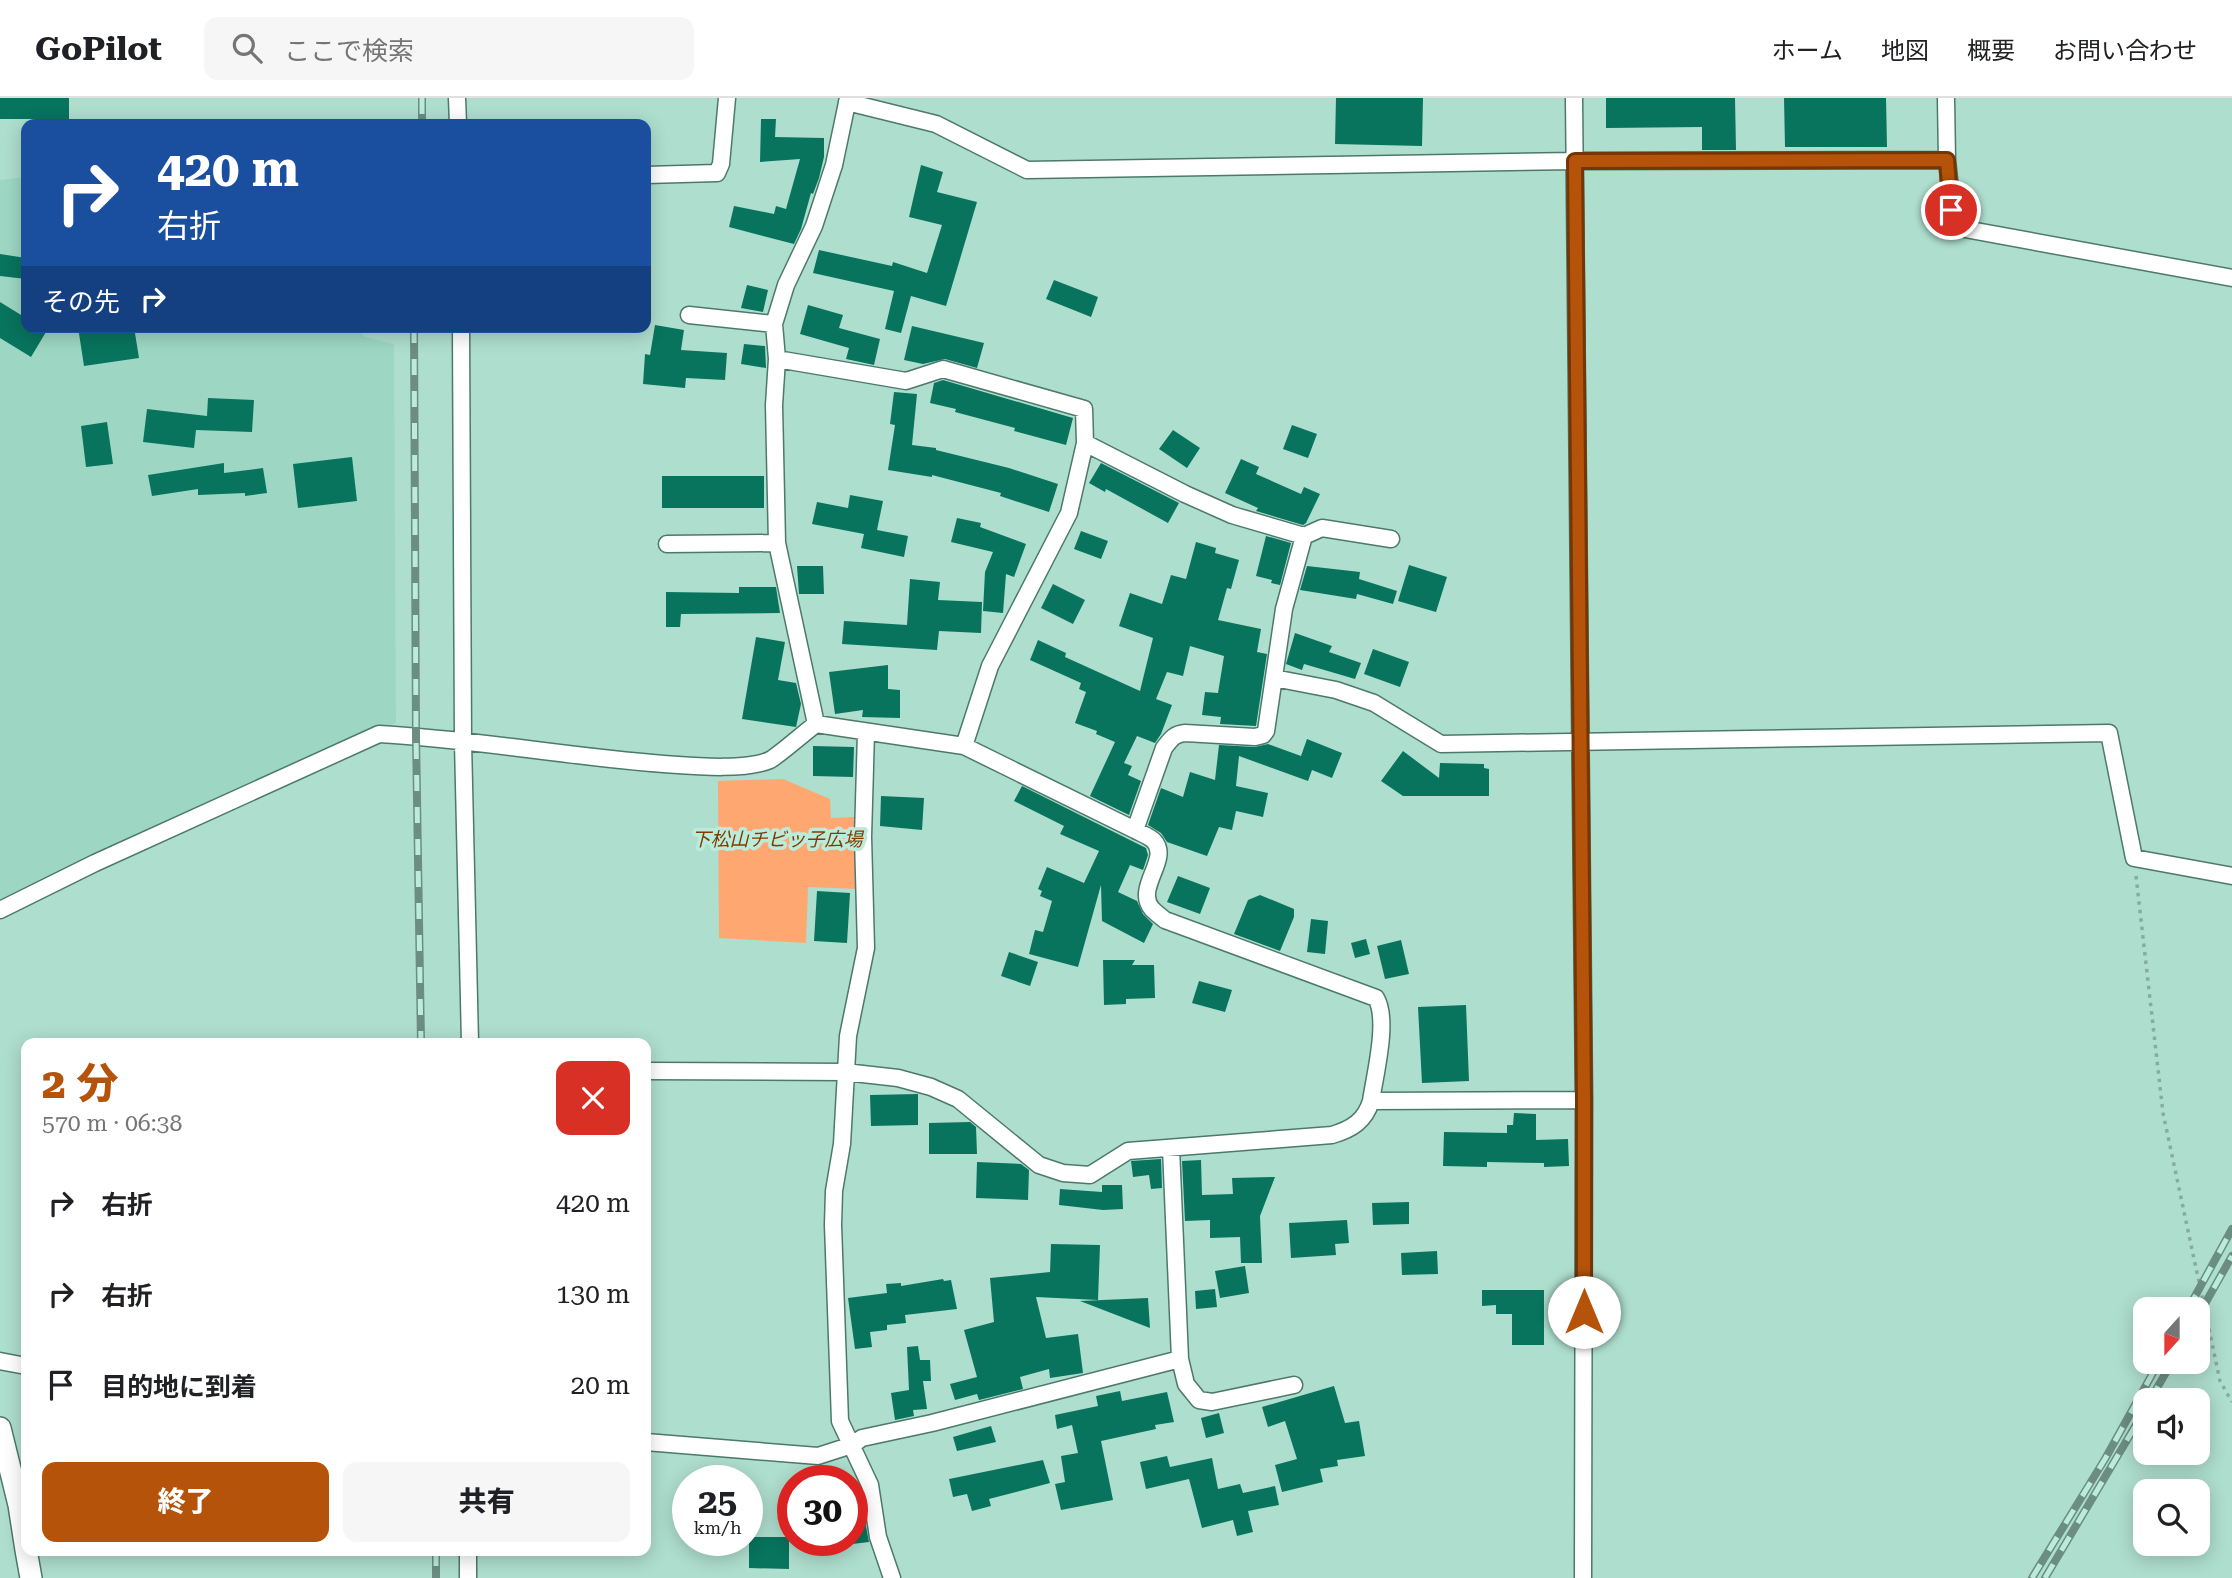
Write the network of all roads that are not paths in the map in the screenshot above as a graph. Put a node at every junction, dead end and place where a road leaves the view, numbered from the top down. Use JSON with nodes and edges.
{"nodes":[{"id":1,"x":457,"y":98,"type":"edge"},
{"id":2,"x":727,"y":98,"type":"edge"},
{"id":3,"x":1574,"y":98,"type":"edge"},
{"id":4,"x":1946,"y":98,"type":"edge"},
{"id":5,"x":847,"y":100,"type":"edge"},
{"id":6,"x":458,"y":119,"type":"edge"},
{"id":7,"x":1947,"y":160,"type":"junction"},
{"id":8,"x":1575,"y":161,"type":"junction"},
{"id":9,"x":651,"y":175,"type":"edge"},
{"id":10,"x":2232,"y":278,"type":"edge"},
{"id":11,"x":689,"y":315,"type":"dead end"},
{"id":12,"x":774,"y":324,"type":"junction"},
{"id":13,"x":461,"y":333,"type":"edge"},
{"id":14,"x":777,"y":359,"type":"junction"},
{"id":15,"x":1085,"y":443,"type":"junction"},
{"id":16,"x":1304,"y":536,"type":"junction"},
{"id":17,"x":1391,"y":539,"type":"dead end"},
{"id":18,"x":777,"y":543,"type":"junction"},
{"id":19,"x":667,"y":544,"type":"dead end"},
{"id":20,"x":1274,"y":678,"type":"junction"},
{"id":21,"x":816,"y":724,"type":"junction"},
{"id":22,"x":866,"y":732,"type":"junction"},
{"id":23,"x":463,"y":742,"type":"junction"},
{"id":24,"x":1581,"y":743,"type":"junction"},
{"id":25,"x":964,"y":747,"type":"junction"},
{"id":26,"x":1135,"y":830,"type":"junction"},
{"id":27,"x":2232,"y":876,"type":"edge"},
{"id":28,"x":0,"y":910,"type":"edge"},
{"id":29,"x":470,"y":1038,"type":"edge"},
{"id":30,"x":651,"y":1071,"type":"edge"},
{"id":31,"x":845,"y":1072,"type":"junction"},
{"id":32,"x":1584,"y":1100,"type":"junction"},
{"id":33,"x":1371,"y":1101,"type":"junction"},
{"id":34,"x":1171,"y":1148,"type":"junction"},
{"id":35,"x":1180,"y":1359,"type":"junction"},
{"id":36,"x":0,"y":1361,"type":"edge"},
{"id":37,"x":21,"y":1365,"type":"edge"},
{"id":38,"x":1294,"y":1385,"type":"dead end"},
{"id":39,"x":0,"y":1428,"type":"edge"},
{"id":40,"x":651,"y":1442,"type":"edge"},
{"id":41,"x":852,"y":1445,"type":"junction"},
{"id":42,"x":21,"y":1518,"type":"edge"},
{"id":43,"x":27,"y":1556,"type":"edge"},
{"id":44,"x":468,"y":1556,"type":"edge"},
{"id":45,"x":31,"y":1578,"type":"edge"},
{"id":46,"x":468,"y":1578,"type":"edge"},
{"id":47,"x":892,"y":1578,"type":"edge"},
{"id":48,"x":1584,"y":1578,"type":"edge"}],
"edges":[{"from":1,"to":6,"type":"street"},
{"from":2,"to":9,"type":"street"},
{"from":3,"to":8,"type":"street"},
{"from":4,"to":7,"type":"street"},
{"from":5,"to":8,"type":"street"},
{"from":5,"to":12,"type":"street"},
{"from":7,"to":8,"type":"street"},
{"from":7,"to":10,"type":"street"},
{"from":8,"to":24,"type":"street"},
{"from":11,"to":12,"type":"street"},
{"from":12,"to":14,"type":"street"},
{"from":13,"to":23,"type":"street"},
{"from":14,"to":15,"type":"street"},
{"from":14,"to":18,"type":"street"},
{"from":15,"to":16,"type":"street"},
{"from":15,"to":25,"type":"street"},
{"from":16,"to":17,"type":"street"},
{"from":16,"to":20,"type":"street"},
{"from":18,"to":19,"type":"street"},
{"from":18,"to":21,"type":"street"},
{"from":20,"to":24,"type":"street"},
{"from":20,"to":26,"type":"street"},
{"from":21,"to":22,"type":"street"},
{"from":21,"to":23,"type":"street"},
{"from":22,"to":25,"type":"street"},
{"from":22,"to":31,"type":"street"},
{"from":23,"to":28,"type":"street"},
{"from":23,"to":29,"type":"street"},
{"from":24,"to":27,"type":"street"},
{"from":24,"to":32,"type":"street"},
{"from":25,"to":26,"type":"street"},
{"from":26,"to":33,"type":"street"},
{"from":30,"to":31,"type":"street"},
{"from":31,"to":34,"type":"street"},
{"from":31,"to":41,"type":"street"},
{"from":32,"to":33,"type":"street"},
{"from":32,"to":48,"type":"street"},
{"from":33,"to":34,"type":"street"},
{"from":34,"to":35,"type":"street"},
{"from":35,"to":38,"type":"street"},
{"from":35,"to":41,"type":"street"},
{"from":36,"to":37,"type":"street"},
{"from":39,"to":42,"type":"main road"},
{"from":40,"to":41,"type":"street"},
{"from":41,"to":47,"type":"street"},
{"from":43,"to":45,"type":"main road"},
{"from":44,"to":46,"type":"street"}]}
